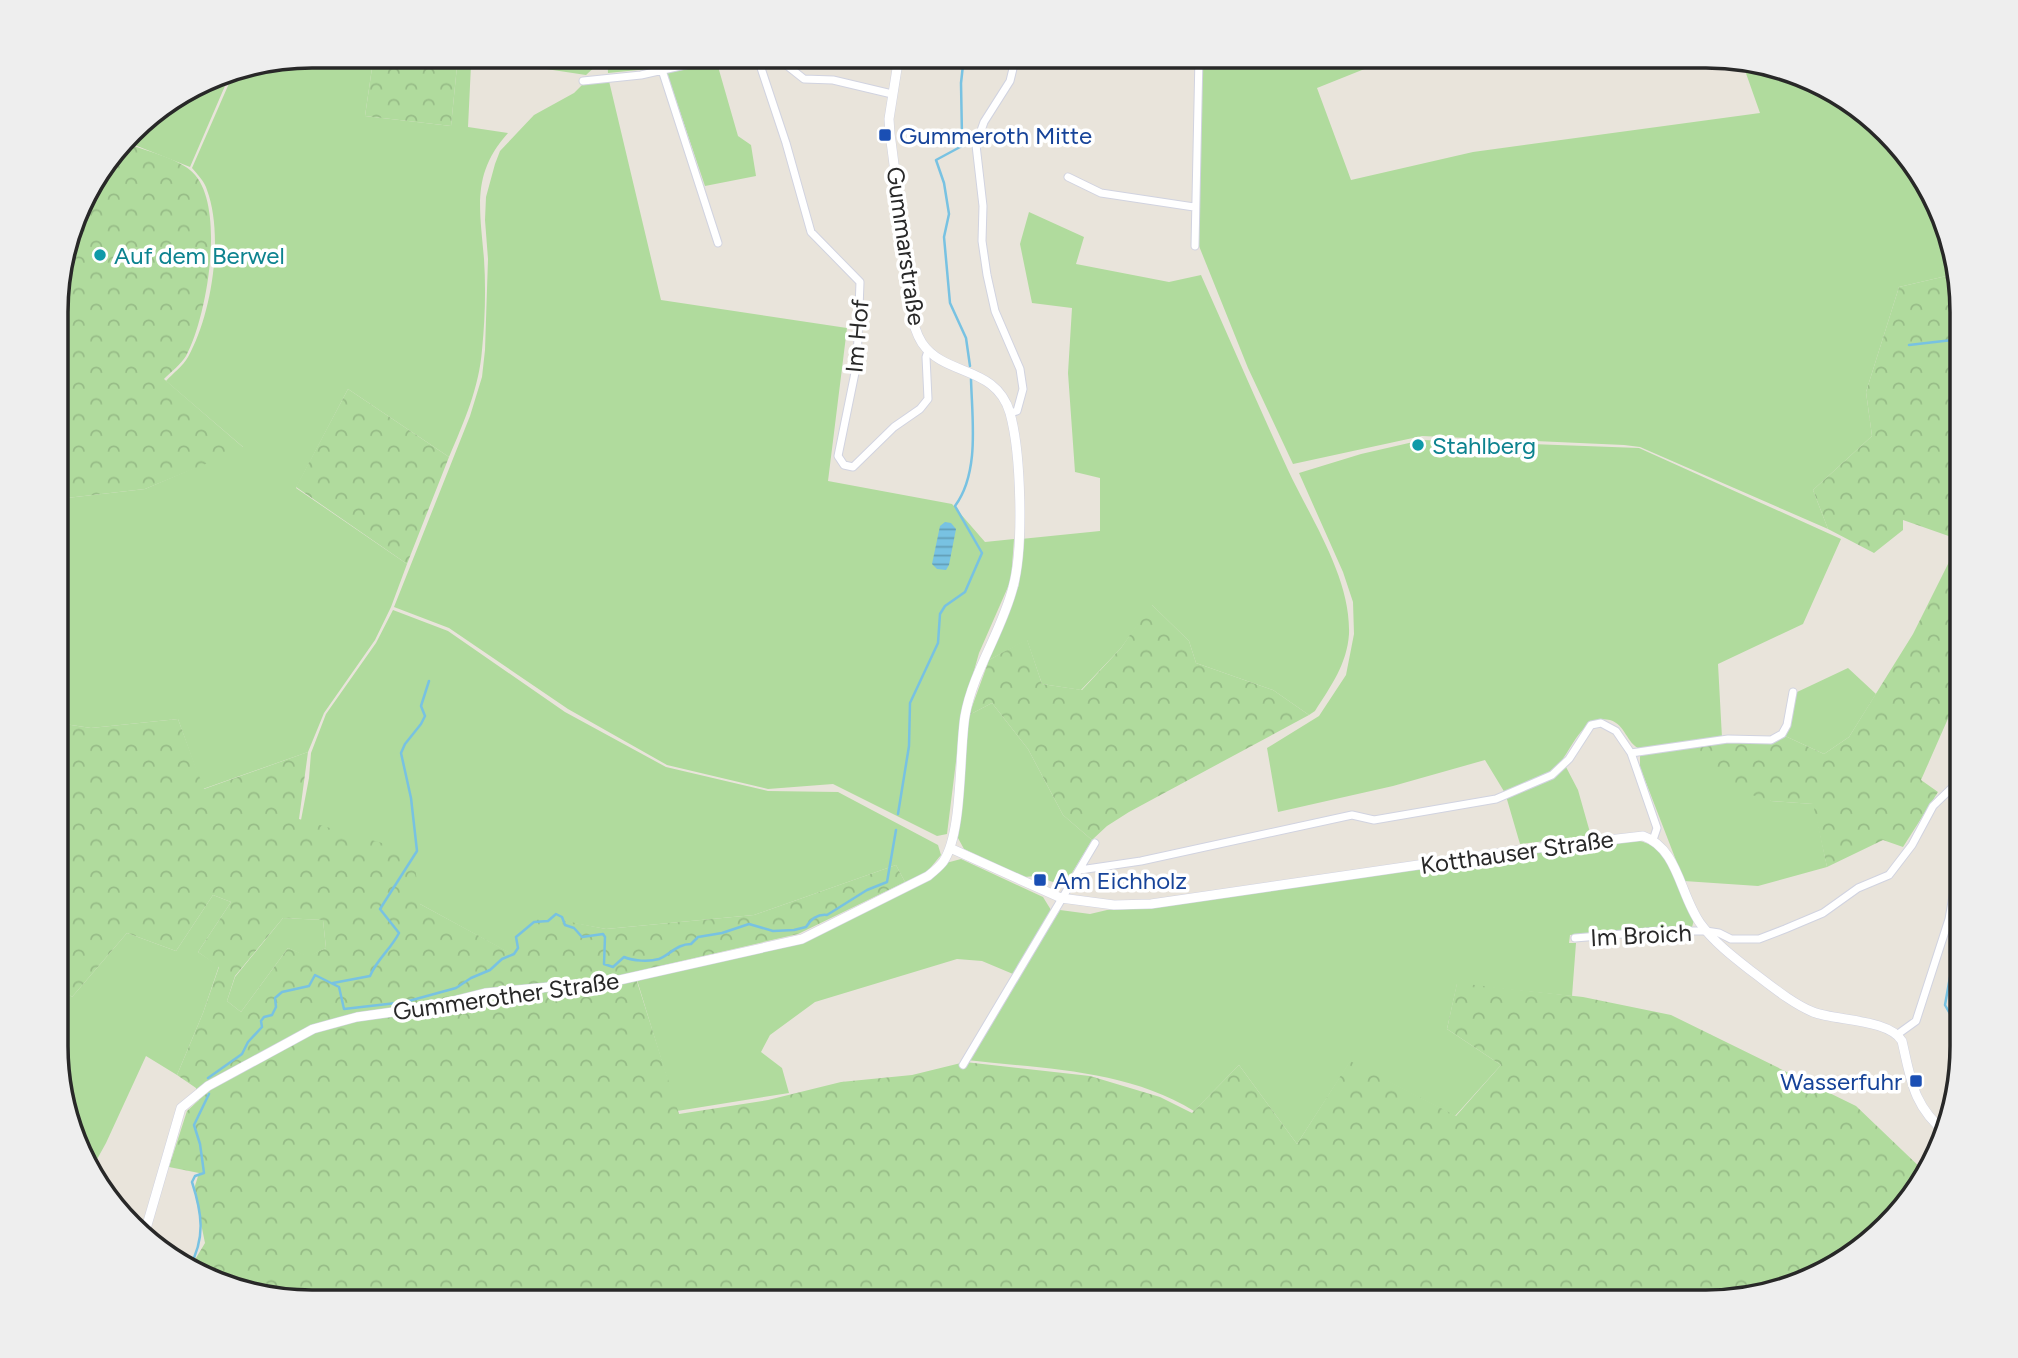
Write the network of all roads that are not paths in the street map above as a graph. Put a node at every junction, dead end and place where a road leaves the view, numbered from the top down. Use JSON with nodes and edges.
{"nodes":[{"id":1,"x":1013,"y":68,"type":"edge"},
{"id":2,"x":1199,"y":68,"type":"edge"},
{"id":3,"x":668,"y":69,"type":"edge"},
{"id":4,"x":761,"y":69,"type":"edge"},
{"id":5,"x":791,"y":69,"type":"edge"},
{"id":6,"x":897,"y":69,"type":"edge"},
{"id":7,"x":662,"y":70,"type":"junction"},
{"id":8,"x":583,"y":80,"type":"dead end"},
{"id":9,"x":892,"y":94,"type":"junction"},
{"id":10,"x":1068,"y":177,"type":"dead end"},
{"id":11,"x":1195,"y":207,"type":"junction"},
{"id":12,"x":718,"y":243,"type":"dead end"},
{"id":13,"x":1195,"y":246,"type":"dead end"},
{"id":14,"x":928,"y":351,"type":"junction"},
{"id":15,"x":1010,"y":413,"type":"junction"},
{"id":16,"x":853,"y":467,"type":"joint"},
{"id":17,"x":1793,"y":692,"type":"dead end"},
{"id":18,"x":1631,"y":753,"type":"junction"},
{"id":19,"x":1949,"y":791,"type":"edge"},
{"id":20,"x":1653,"y":840,"type":"junction"},
{"id":21,"x":1095,"y":843,"type":"dead end"},
{"id":22,"x":950,"y":848,"type":"junction"},
{"id":23,"x":1080,"y":870,"type":"junction"},
{"id":24,"x":1061,"y":898,"type":"junction"},
{"id":25,"x":1949,"y":922,"type":"edge"},
{"id":26,"x":1706,"y":931,"type":"junction"},
{"id":27,"x":1575,"y":938,"type":"dead end"},
{"id":28,"x":1898,"y":1034,"type":"junction"},
{"id":29,"x":963,"y":1065,"type":"dead end"},
{"id":30,"x":1937,"y":1125,"type":"edge"},
{"id":31,"x":147,"y":1225,"type":"edge"}],
"edges":[{"from":1,"to":15,"type":"street"},
{"from":2,"to":11,"type":"street"},
{"from":3,"to":7,"type":"street"},
{"from":4,"to":16,"type":"street","name":"Im Hof"},
{"from":5,"to":9,"type":"street"},
{"from":6,"to":9,"type":"street","name":"Gummarstraße"},
{"from":7,"to":8,"type":"street"},
{"from":7,"to":12,"type":"street"},
{"from":9,"to":14,"type":"street","name":"Gummarstraße"},
{"from":10,"to":11,"type":"street"},
{"from":11,"to":13,"type":"street"},
{"from":14,"to":15,"type":"street","name":"Gummarstraße"},
{"from":14,"to":16,"type":"street","name":"Gummarstraße"},
{"from":15,"to":22,"type":"street","name":"Gummarstraße"},
{"from":17,"to":18,"type":"street"},
{"from":18,"to":20,"type":"street"},
{"from":18,"to":23,"type":"street"},
{"from":19,"to":26,"type":"street","name":"Im Broich"},
{"from":20,"to":24,"type":"street","name":"Kotthauser Straße"},
{"from":20,"to":26,"type":"street"},
{"from":21,"to":23,"type":"street"},
{"from":22,"to":24,"type":"street","name":"Kotthauser Straße"},
{"from":22,"to":31,"type":"street","name":"Gummerother Straße"},
{"from":23,"to":24,"type":"street"},
{"from":24,"to":29,"type":"street"},
{"from":25,"to":28,"type":"street"},
{"from":26,"to":27,"type":"street","name":"Im Broich"},
{"from":26,"to":28,"type":"street"},
{"from":28,"to":30,"type":"street"}]}
